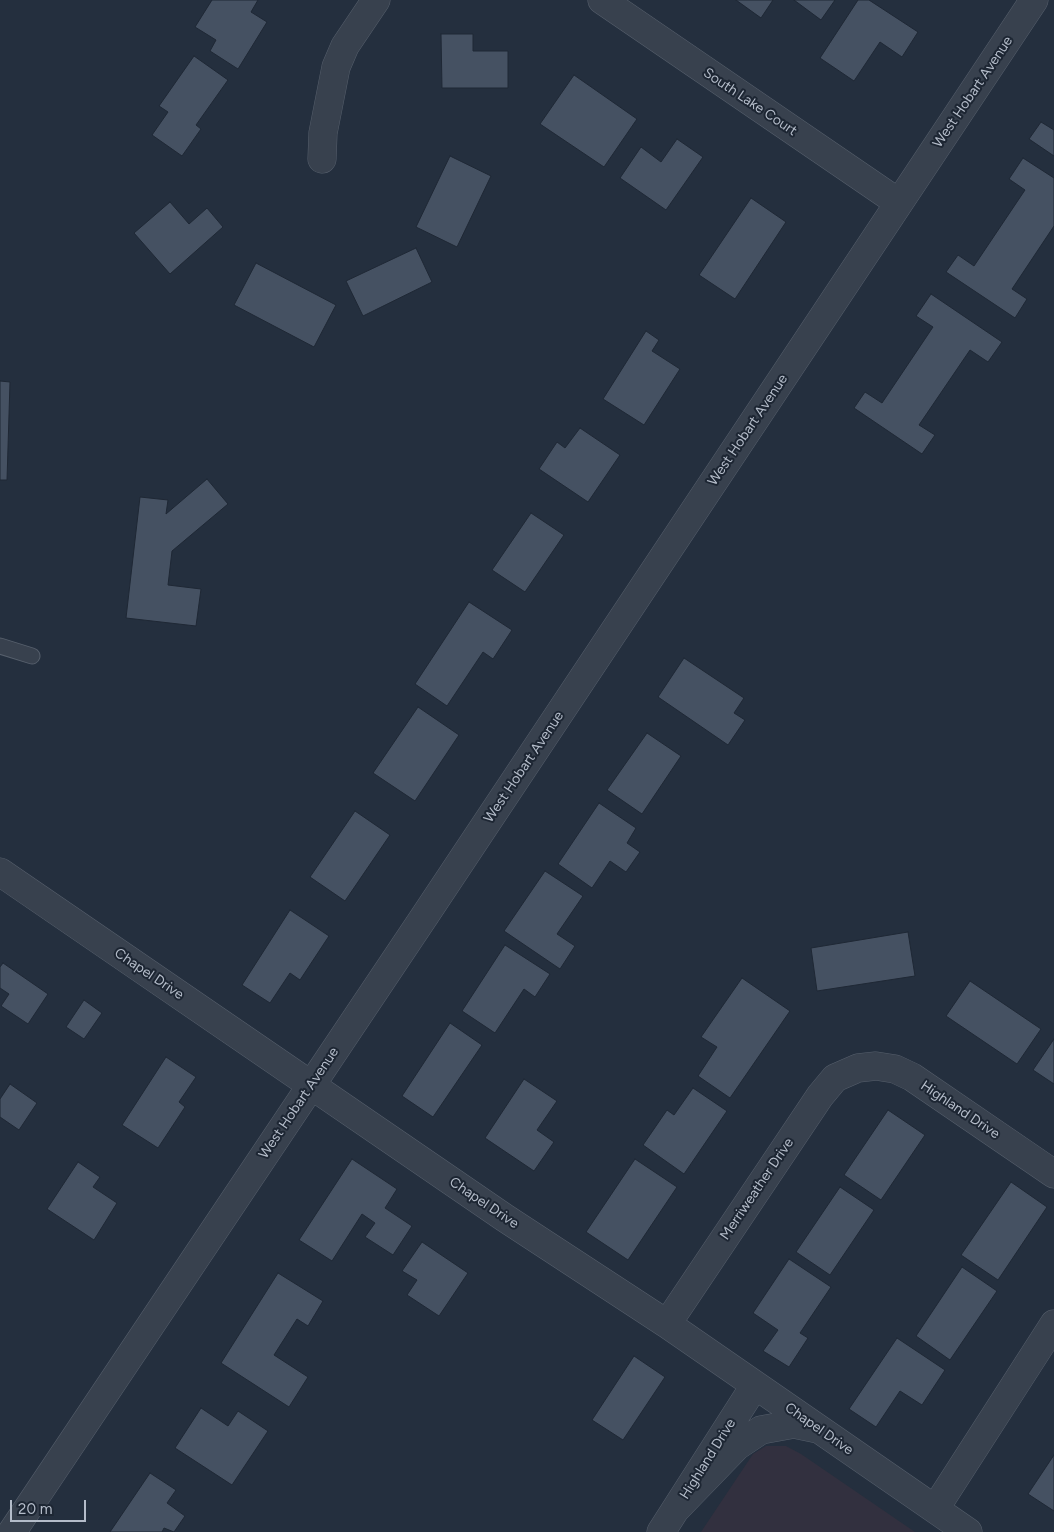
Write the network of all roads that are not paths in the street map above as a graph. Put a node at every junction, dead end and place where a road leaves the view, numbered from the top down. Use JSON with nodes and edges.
{"nodes":[{"id":1,"x":376,"y":0,"type":"edge"},
{"id":2,"x":602,"y":0,"type":"edge"},
{"id":3,"x":1034,"y":0,"type":"edge"},
{"id":4,"x":322,"y":158,"type":"dead end"},
{"id":5,"x":899,"y":203,"type":"junction"},
{"id":6,"x":0,"y":646,"type":"edge"},
{"id":7,"x":32,"y":656,"type":"dead end"},
{"id":8,"x":0,"y":872,"type":"edge"},
{"id":9,"x":858,"y":1068,"type":"joint"},
{"id":10,"x":312,"y":1084,"type":"junction"},
{"id":11,"x":1054,"y":1174,"type":"edge"},
{"id":12,"x":667,"y":1324,"type":"junction"},
{"id":13,"x":1054,"y":1324,"type":"edge"},
{"id":14,"x":755,"y":1385,"type":"junction"},
{"id":15,"x":820,"y":1430,"type":"junction"},
{"id":16,"x":676,"y":1508,"type":"junction"},
{"id":17,"x":935,"y":1510,"type":"junction"},
{"id":18,"x":12,"y":1532,"type":"edge"},
{"id":19,"x":661,"y":1532,"type":"edge"},
{"id":20,"x":968,"y":1532,"type":"edge"}],
"edges":[{"from":1,"to":4,"type":"street"},
{"from":2,"to":5,"type":"street","name":"South Lake Court"},
{"from":3,"to":5,"type":"street","name":"West Hobart Avenue"},
{"from":5,"to":10,"type":"street","name":"West Hobart Avenue"},
{"from":6,"to":7,"type":"lane"},
{"from":8,"to":10,"type":"street","name":"Chapel Drive"},
{"from":9,"to":11,"type":"street","name":"Highland Drive"},
{"from":9,"to":12,"type":"street","name":"Merriweather Drive"},
{"from":10,"to":12,"type":"street","name":"Chapel Drive"},
{"from":10,"to":18,"type":"street","name":"West Hobart Avenue"},
{"from":12,"to":14,"type":"street","name":"Chapel Drive"},
{"from":13,"to":17,"type":"street"},
{"from":14,"to":15,"type":"street","name":"Chapel Drive"},
{"from":14,"to":16,"type":"street","name":"Highland Drive"},
{"from":15,"to":16,"type":"street"},
{"from":15,"to":17,"type":"street","name":"Chapel Drive"},
{"from":16,"to":19,"type":"street","name":"Highland Drive"},
{"from":17,"to":20,"type":"street","name":"Chapel Drive"}]}
